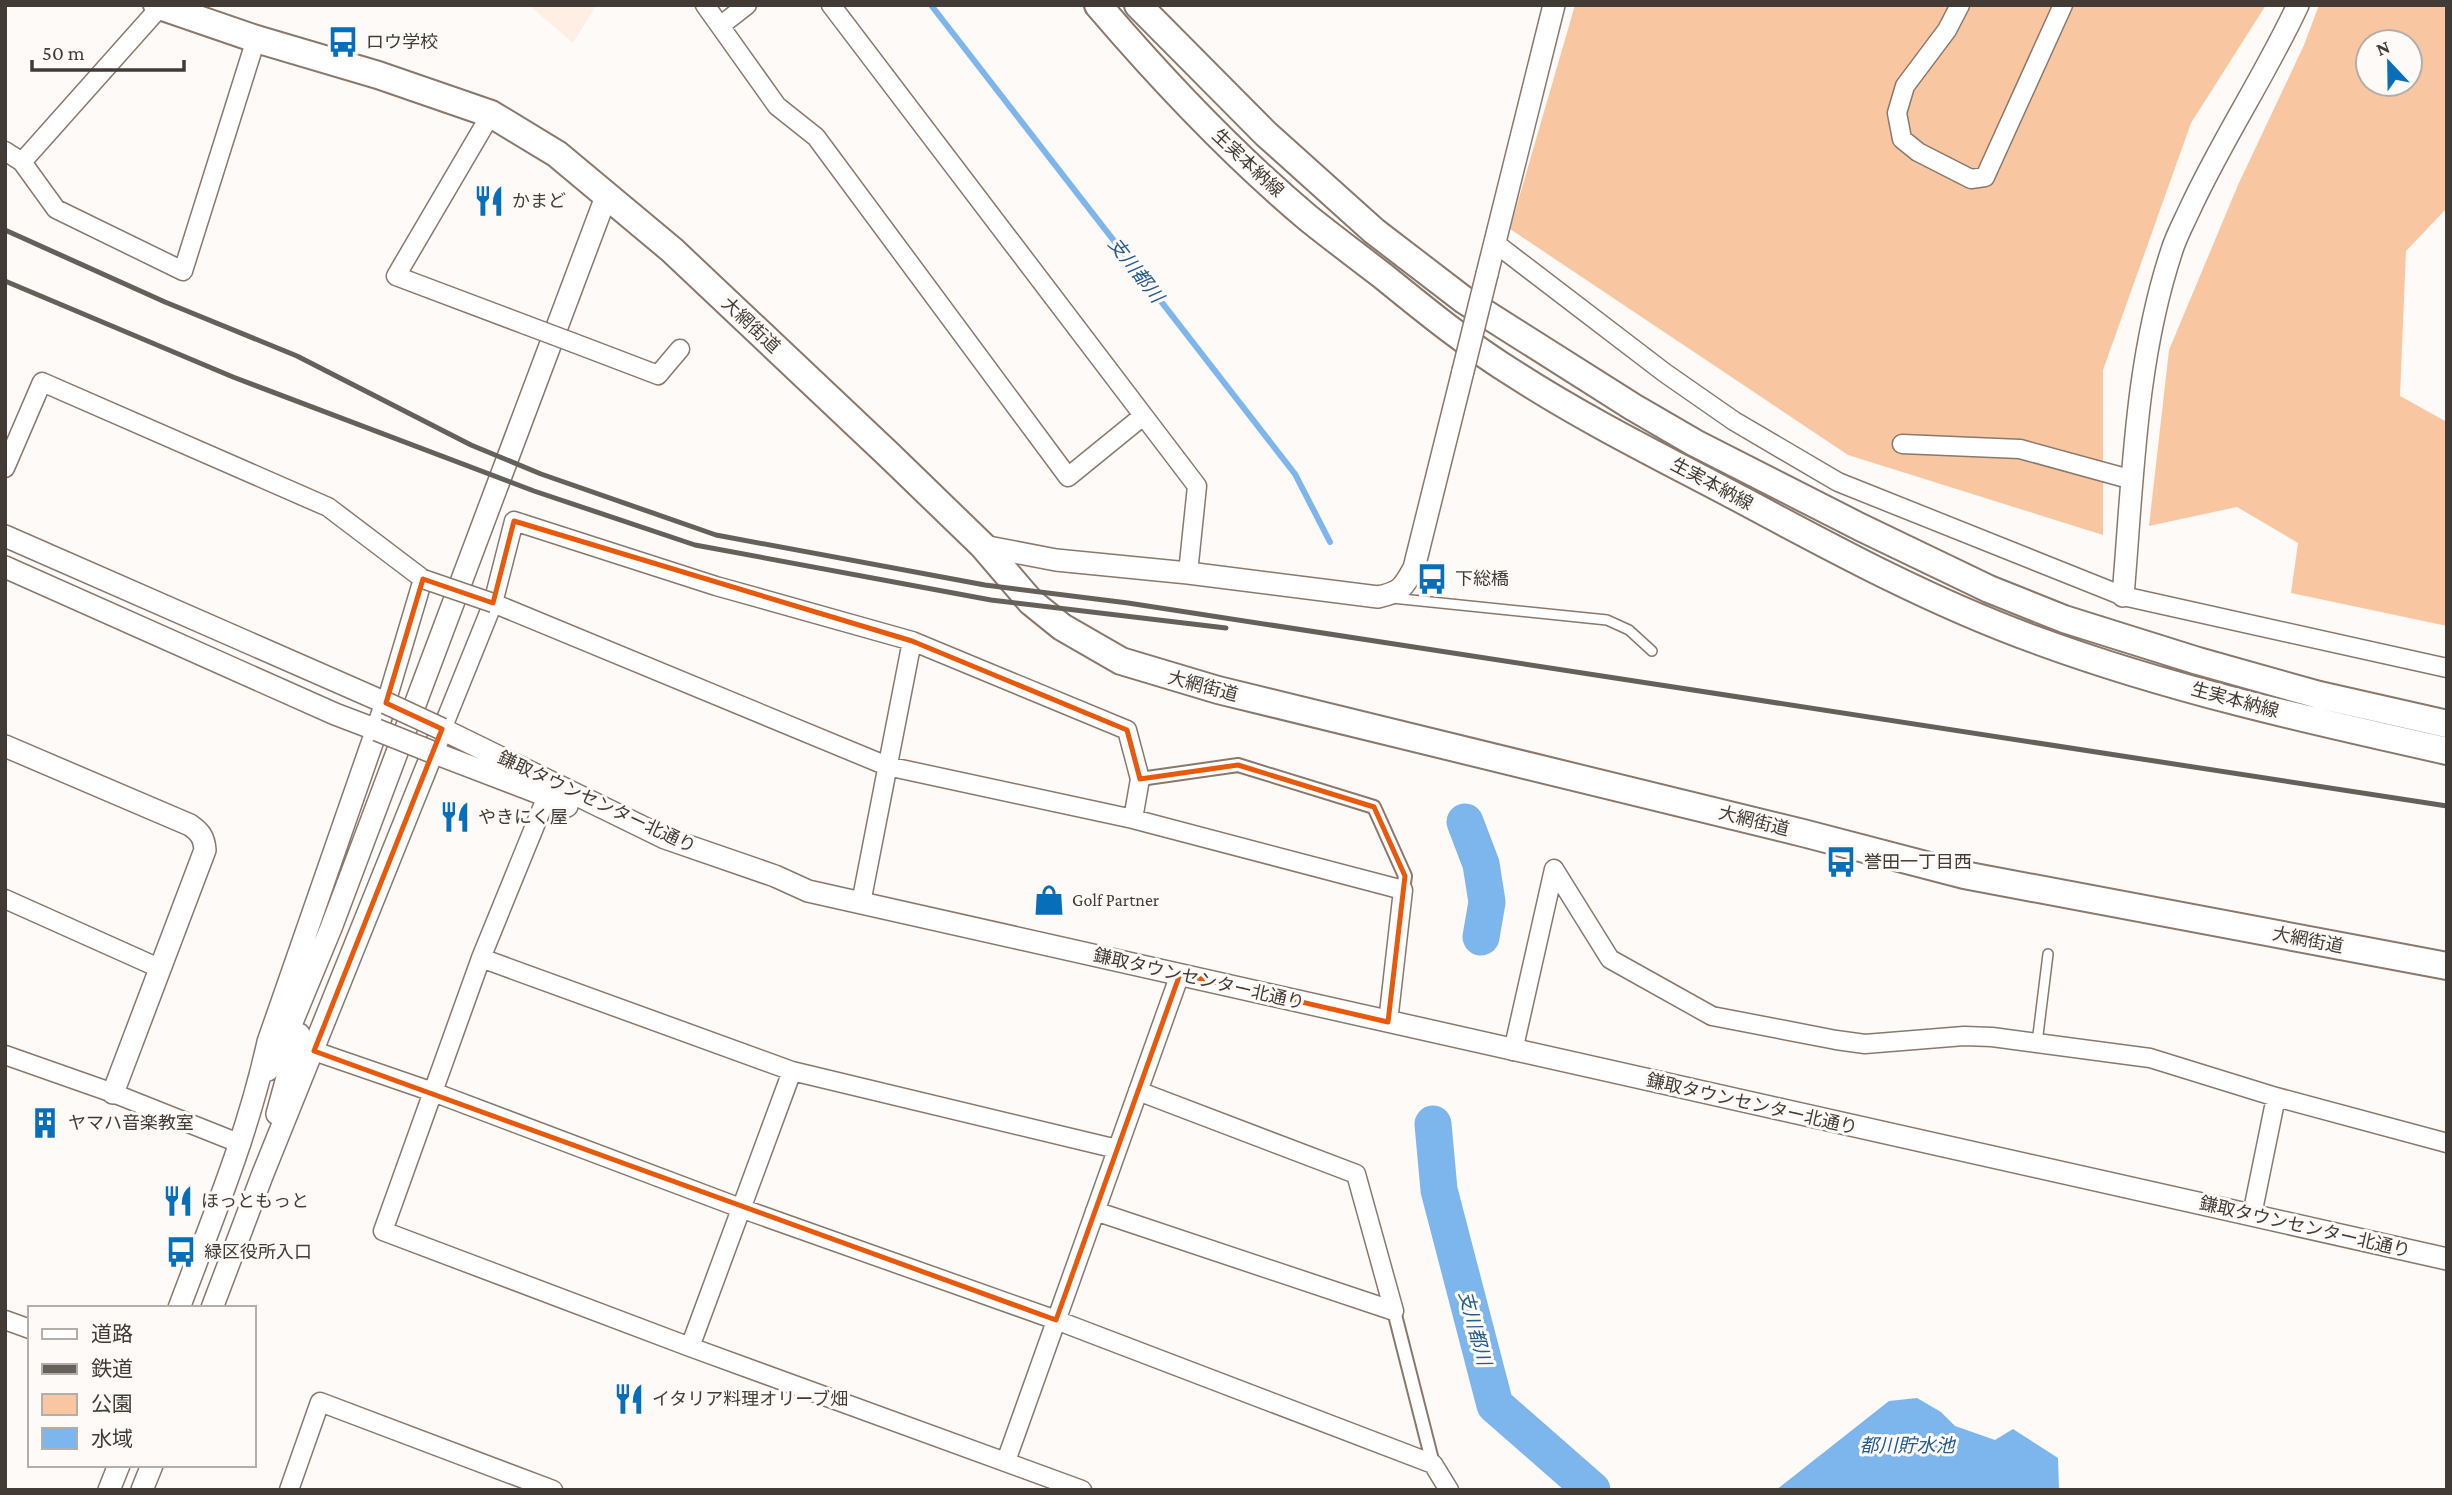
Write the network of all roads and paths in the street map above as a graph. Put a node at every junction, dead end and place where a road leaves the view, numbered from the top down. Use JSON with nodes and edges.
{"nodes":[{"id":1,"x":705,"y":5,"type":"edge"},
{"id":2,"x":747,"y":5,"type":"edge"},
{"id":3,"x":831,"y":5,"type":"edge"},
{"id":4,"x":1098,"y":5,"type":"edge"},
{"id":5,"x":1138,"y":5,"type":"edge"},
{"id":6,"x":1554,"y":5,"type":"edge"},
{"id":7,"x":1960,"y":5,"type":"edge"},
{"id":8,"x":2063,"y":5,"type":"edge"},
{"id":9,"x":2298,"y":5,"type":"edge"},
{"id":10,"x":159,"y":6,"type":"edge"},
{"id":11,"x":720,"y":26,"type":"junction"},
{"id":12,"x":256,"y":39,"type":"junction"},
{"id":13,"x":491,"y":114,"type":"junction"},
{"id":14,"x":5,"y":151,"type":"edge"},
{"id":15,"x":22,"y":162,"type":"junction"},
{"id":16,"x":607,"y":194,"type":"junction"},
{"id":17,"x":1495,"y":243,"type":"junction"},
{"id":18,"x":680,"y":349,"type":"dead end"},
{"id":19,"x":1143,"y":416,"type":"junction"},
{"id":20,"x":1902,"y":444,"type":"dead end"},
{"id":21,"x":5,"y":468,"type":"edge"},
{"id":22,"x":2133,"y":480,"type":"junction"},
{"id":23,"x":5,"y":537,"type":"edge"},
{"id":24,"x":983,"y":545,"type":"junction"},
{"id":25,"x":5,"y":567,"type":"edge"},
{"id":26,"x":1188,"y":573,"type":"junction"},
{"id":27,"x":423,"y":579,"type":"junction"},
{"id":28,"x":2123,"y":596,"type":"junction"},
{"id":29,"x":1378,"y":597,"type":"junction"},
{"id":30,"x":493,"y":603,"type":"junction"},
{"id":31,"x":912,"y":641,"type":"junction"},
{"id":32,"x":1652,"y":651,"type":"dead end"},
{"id":33,"x":2447,"y":668,"type":"edge"},
{"id":34,"x":386,"y":704,"type":"junction"},
{"id":35,"x":2447,"y":724,"type":"edge"},
{"id":36,"x":442,"y":729,"type":"junction"},
{"id":37,"x":377,"y":730,"type":"junction"},
{"id":38,"x":5,"y":746,"type":"edge"},
{"id":39,"x":2447,"y":751,"type":"edge"},
{"id":40,"x":432,"y":752,"type":"junction"},
{"id":41,"x":887,"y":766,"type":"junction"},
{"id":42,"x":1140,"y":779,"type":"junction"},
{"id":43,"x":547,"y":796,"type":"junction"},
{"id":44,"x":1133,"y":819,"type":"junction"},
{"id":45,"x":1403,"y":890,"type":"junction"},
{"id":46,"x":808,"y":891,"type":"junction"},
{"id":47,"x":5,"y":899,"type":"edge"},
{"id":48,"x":861,"y":903,"type":"junction"},
{"id":49,"x":331,"y":928,"type":"junction"},
{"id":50,"x":2048,"y":954,"type":"dead end"},
{"id":51,"x":481,"y":958,"type":"junction"},
{"id":52,"x":2447,"y":966,"type":"edge"},
{"id":53,"x":159,"y":968,"type":"junction"},
{"id":54,"x":1180,"y":974,"type":"junction"},
{"id":55,"x":1388,"y":1022,"type":"junction"},
{"id":56,"x":2037,"y":1043,"type":"junction"},
{"id":57,"x":314,"y":1051,"type":"junction"},
{"id":58,"x":1513,"y":1051,"type":"junction"},
{"id":59,"x":5,"y":1055,"type":"edge"},
{"id":60,"x":792,"y":1071,"type":"junction"},
{"id":61,"x":259,"y":1086,"type":"junction"},
{"id":62,"x":1138,"y":1091,"type":"junction"},
{"id":63,"x":433,"y":1092,"type":"junction"},
{"id":64,"x":113,"y":1093,"type":"junction"},
{"id":65,"x":2276,"y":1097,"type":"junction"},
{"id":66,"x":2447,"y":1143,"type":"edge"},
{"id":67,"x":242,"y":1144,"type":"junction"},
{"id":68,"x":1117,"y":1149,"type":"junction"},
{"id":69,"x":262,"y":1176,"type":"junction"},
{"id":70,"x":743,"y":1209,"type":"junction"},
{"id":71,"x":1095,"y":1211,"type":"junction"},
{"id":72,"x":2252,"y":1215,"type":"junction"},
{"id":73,"x":2447,"y":1259,"type":"edge"},
{"id":74,"x":180,"y":1306,"type":"edge"},
{"id":75,"x":213,"y":1306,"type":"edge"},
{"id":76,"x":1394,"y":1311,"type":"junction"},
{"id":77,"x":5,"y":1320,"type":"edge"},
{"id":78,"x":1056,"y":1320,"type":"junction"},
{"id":79,"x":28,"y":1328,"type":"edge"},
{"id":80,"x":690,"y":1347,"type":"junction"},
{"id":81,"x":1006,"y":1461,"type":"junction"},
{"id":82,"x":1433,"y":1464,"type":"junction"},
{"id":83,"x":117,"y":1467,"type":"edge"},
{"id":84,"x":151,"y":1467,"type":"edge"},
{"id":85,"x":109,"y":1490,"type":"edge"},
{"id":86,"x":142,"y":1490,"type":"edge"},
{"id":87,"x":289,"y":1490,"type":"edge"},
{"id":88,"x":553,"y":1490,"type":"edge"},
{"id":89,"x":1082,"y":1490,"type":"edge"},
{"id":90,"x":1450,"y":1490,"type":"edge"}],
"edges":[{"from":1,"to":11,"type":"street"},
{"from":2,"to":11,"type":"street"},
{"from":3,"to":19,"type":"street"},
{"from":4,"to":39,"type":"main road","name":"生実本納線"},
{"from":5,"to":35,"type":"main road","name":"生実本納線"},
{"from":6,"to":17,"type":"street"},
{"from":7,"to":8,"type":"street"},
{"from":9,"to":22,"type":"street"},
{"from":10,"to":12,"type":"main road","name":"大網街道"},
{"from":10,"to":15,"type":"street"},
{"from":11,"to":19,"type":"street"},
{"from":12,"to":13,"type":"main road","name":"大網街道"},
{"from":12,"to":15,"type":"street"},
{"from":13,"to":16,"type":"main road","name":"大網街道"},
{"from":13,"to":18,"type":"street","bridge":true},
{"from":14,"to":15,"type":"street"},
{"from":16,"to":24,"type":"main road","name":"大網街道"},
{"from":16,"to":49,"type":"street"},
{"from":17,"to":28,"type":"street"},
{"from":17,"to":29,"type":"street","bridge":true},
{"from":19,"to":26,"type":"street"},
{"from":20,"to":22,"type":"street"},
{"from":21,"to":27,"type":"street"},
{"from":22,"to":28,"type":"street"},
{"from":23,"to":34,"type":"street","name":"鎌取タウンセンター北通り"},
{"from":24,"to":26,"type":"street"},
{"from":24,"to":52,"type":"main road","name":"大網街道"},
{"from":25,"to":37,"type":"street"},
{"from":26,"to":29,"type":"street"},
{"from":27,"to":30,"type":"street","bridge":true},
{"from":27,"to":34,"type":"street"},
{"from":28,"to":33,"type":"street"},
{"from":29,"to":32,"type":"lane"},
{"from":30,"to":31,"type":"street"},
{"from":30,"to":36,"type":"street"},
{"from":30,"to":41,"type":"street"},
{"from":31,"to":41,"type":"street"},
{"from":31,"to":42,"type":"street"},
{"from":34,"to":36,"type":"street","name":"鎌取タウンセンター北通り","bridge":true},
{"from":34,"to":37,"type":"street"},
{"from":36,"to":40,"type":"street"},
{"from":36,"to":46,"type":"street","name":"鎌取タウンセンター北通り"},
{"from":37,"to":40,"type":"street","bridge":true},
{"from":37,"to":61,"type":"street"},
{"from":38,"to":53,"type":"street"},
{"from":40,"to":43,"type":"street"},
{"from":40,"to":57,"type":"street"},
{"from":41,"to":44,"type":"street"},
{"from":41,"to":48,"type":"street"},
{"from":42,"to":44,"type":"street"},
{"from":42,"to":45,"type":"street"},
{"from":43,"to":46,"type":"street"},
{"from":43,"to":51,"type":"street"},
{"from":44,"to":45,"type":"street"},
{"from":45,"to":55,"type":"street"},
{"from":46,"to":48,"type":"street","name":"鎌取タウンセンター北通り"},
{"from":47,"to":53,"type":"street"},
{"from":48,"to":54,"type":"street","name":"鎌取タウンセンター北通り"},
{"from":49,"to":61,"type":"street"},
{"from":49,"to":69,"type":"street"},
{"from":50,"to":56,"type":"lane"},
{"from":51,"to":60,"type":"street"},
{"from":51,"to":63,"type":"street"},
{"from":53,"to":64,"type":"street"},
{"from":54,"to":55,"type":"street","name":"鎌取タウンセンター北通り"},
{"from":54,"to":62,"type":"street"},
{"from":55,"to":58,"type":"street","name":"鎌取タウンセンター北通り"},
{"from":56,"to":58,"type":"street"},
{"from":56,"to":65,"type":"street"},
{"from":57,"to":63,"type":"street"},
{"from":57,"to":69,"type":"street"},
{"from":58,"to":72,"type":"street","name":"鎌取タウンセンター北通り"},
{"from":59,"to":64,"type":"street"},
{"from":60,"to":68,"type":"street"},
{"from":60,"to":70,"type":"street"},
{"from":61,"to":67,"type":"street"},
{"from":62,"to":68,"type":"street"},
{"from":62,"to":76,"type":"street"},
{"from":63,"to":70,"type":"street"},
{"from":63,"to":80,"type":"street"},
{"from":64,"to":67,"type":"street"},
{"from":65,"to":66,"type":"street"},
{"from":65,"to":72,"type":"street"},
{"from":67,"to":74,"type":"street"},
{"from":68,"to":71,"type":"street"},
{"from":69,"to":75,"type":"street"},
{"from":70,"to":78,"type":"street"},
{"from":70,"to":80,"type":"street"},
{"from":71,"to":76,"type":"street"},
{"from":71,"to":78,"type":"street"},
{"from":72,"to":73,"type":"street","name":"鎌取タウンセンター北通り"},
{"from":76,"to":82,"type":"street"},
{"from":77,"to":79,"type":"street"},
{"from":78,"to":81,"type":"street"},
{"from":78,"to":82,"type":"street"},
{"from":80,"to":81,"type":"street"},
{"from":81,"to":89,"type":"street"},
{"from":82,"to":90,"type":"street"},
{"from":83,"to":85,"type":"street"},
{"from":84,"to":86,"type":"street"},
{"from":87,"to":88,"type":"street"}]}
